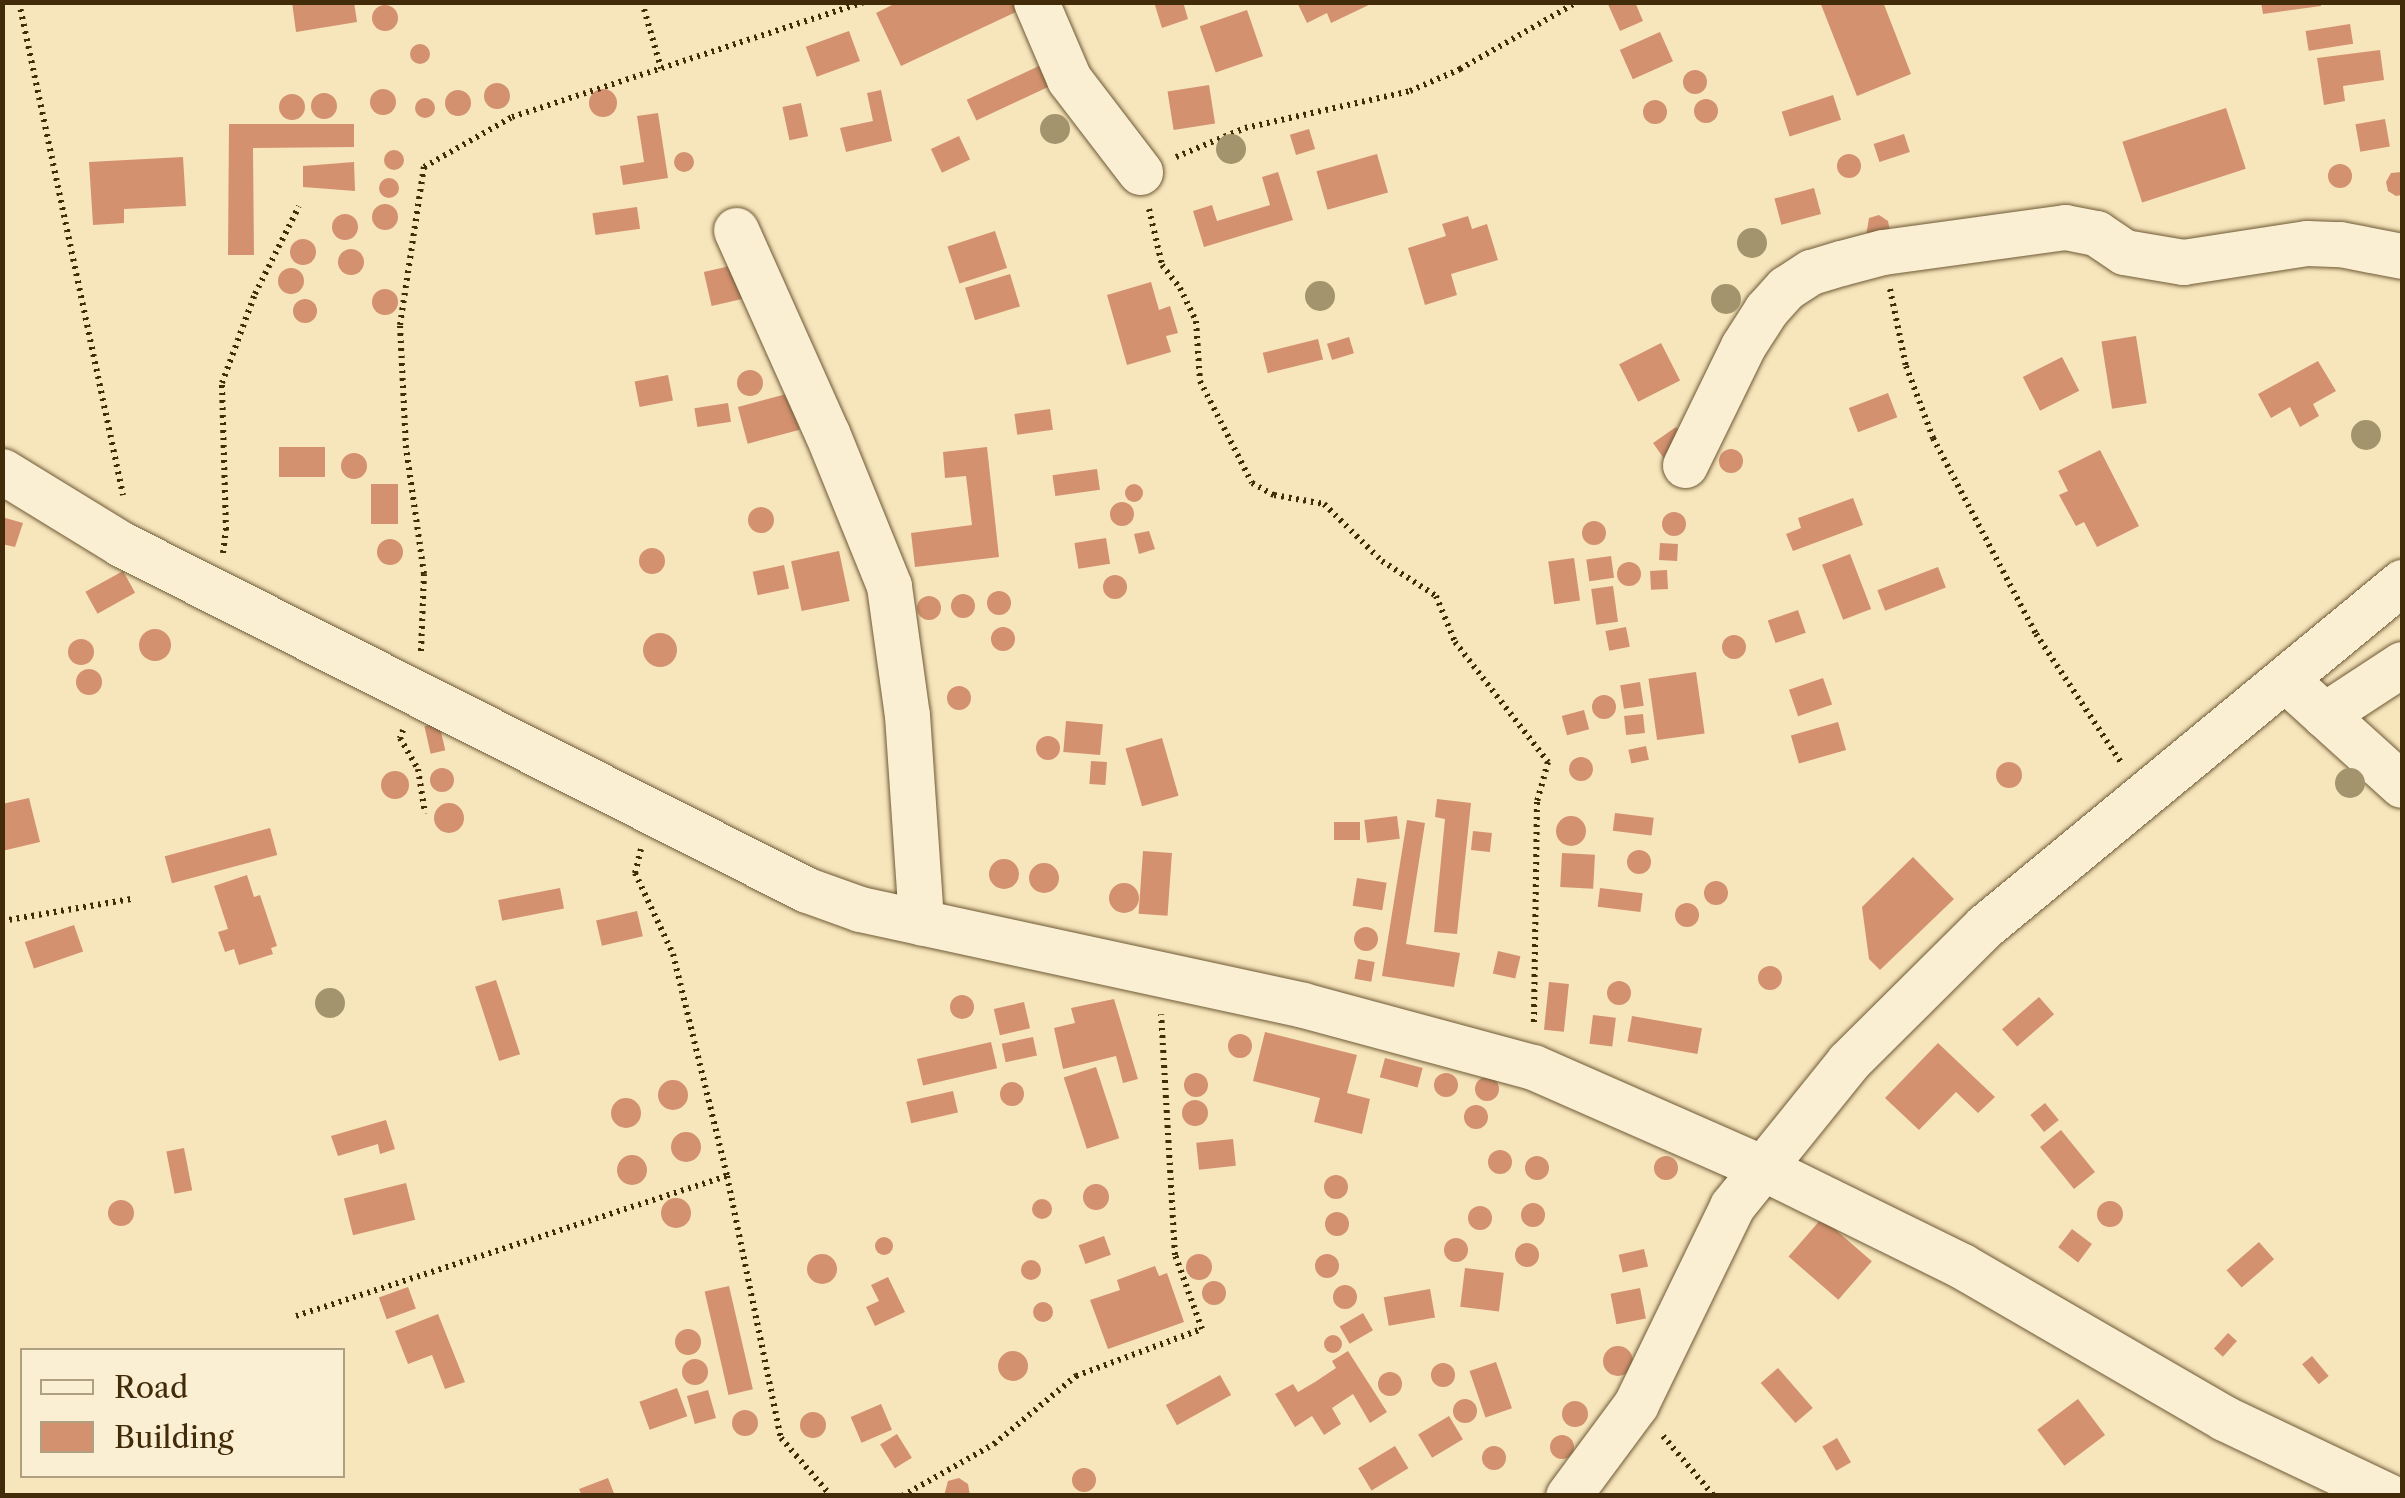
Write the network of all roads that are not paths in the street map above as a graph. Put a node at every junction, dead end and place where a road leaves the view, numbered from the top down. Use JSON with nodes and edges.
{"nodes":[{"id":1,"x":1036,"y":2,"type":"edge"},
{"id":2,"x":1140,"y":172,"type":"road end"},
{"id":3,"x":736,"y":230,"type":"dead end"},
{"id":4,"x":2402,"y":256,"type":"edge"},
{"id":5,"x":1685,"y":465,"type":"dead end"},
{"id":6,"x":2,"y":470,"type":"edge"},
{"id":7,"x":2402,"y":582,"type":"edge"},
{"id":8,"x":2402,"y":664,"type":"edge"},
{"id":9,"x":2286,"y":680,"type":"junction"},
{"id":10,"x":2324,"y":715,"type":"junction"},
{"id":11,"x":2402,"y":785,"type":"edge"},
{"id":12,"x":921,"y":922,"type":"junction"},
{"id":13,"x":1760,"y":1166,"type":"junction"},
{"id":14,"x":1568,"y":1496,"type":"edge"},
{"id":15,"x":2388,"y":1496,"type":"edge"}],
"edges":[{"from":1,"to":2,"type":"street"},
{"from":3,"to":12,"type":"street"},
{"from":4,"to":5,"type":"street"},
{"from":6,"to":12,"type":"street"},
{"from":7,"to":9,"type":"street"},
{"from":8,"to":10,"type":"street"},
{"from":9,"to":10,"type":"street"},
{"from":9,"to":13,"type":"street"},
{"from":10,"to":11,"type":"street"},
{"from":12,"to":13,"type":"street"},
{"from":13,"to":14,"type":"street"},
{"from":13,"to":15,"type":"street"}]}
